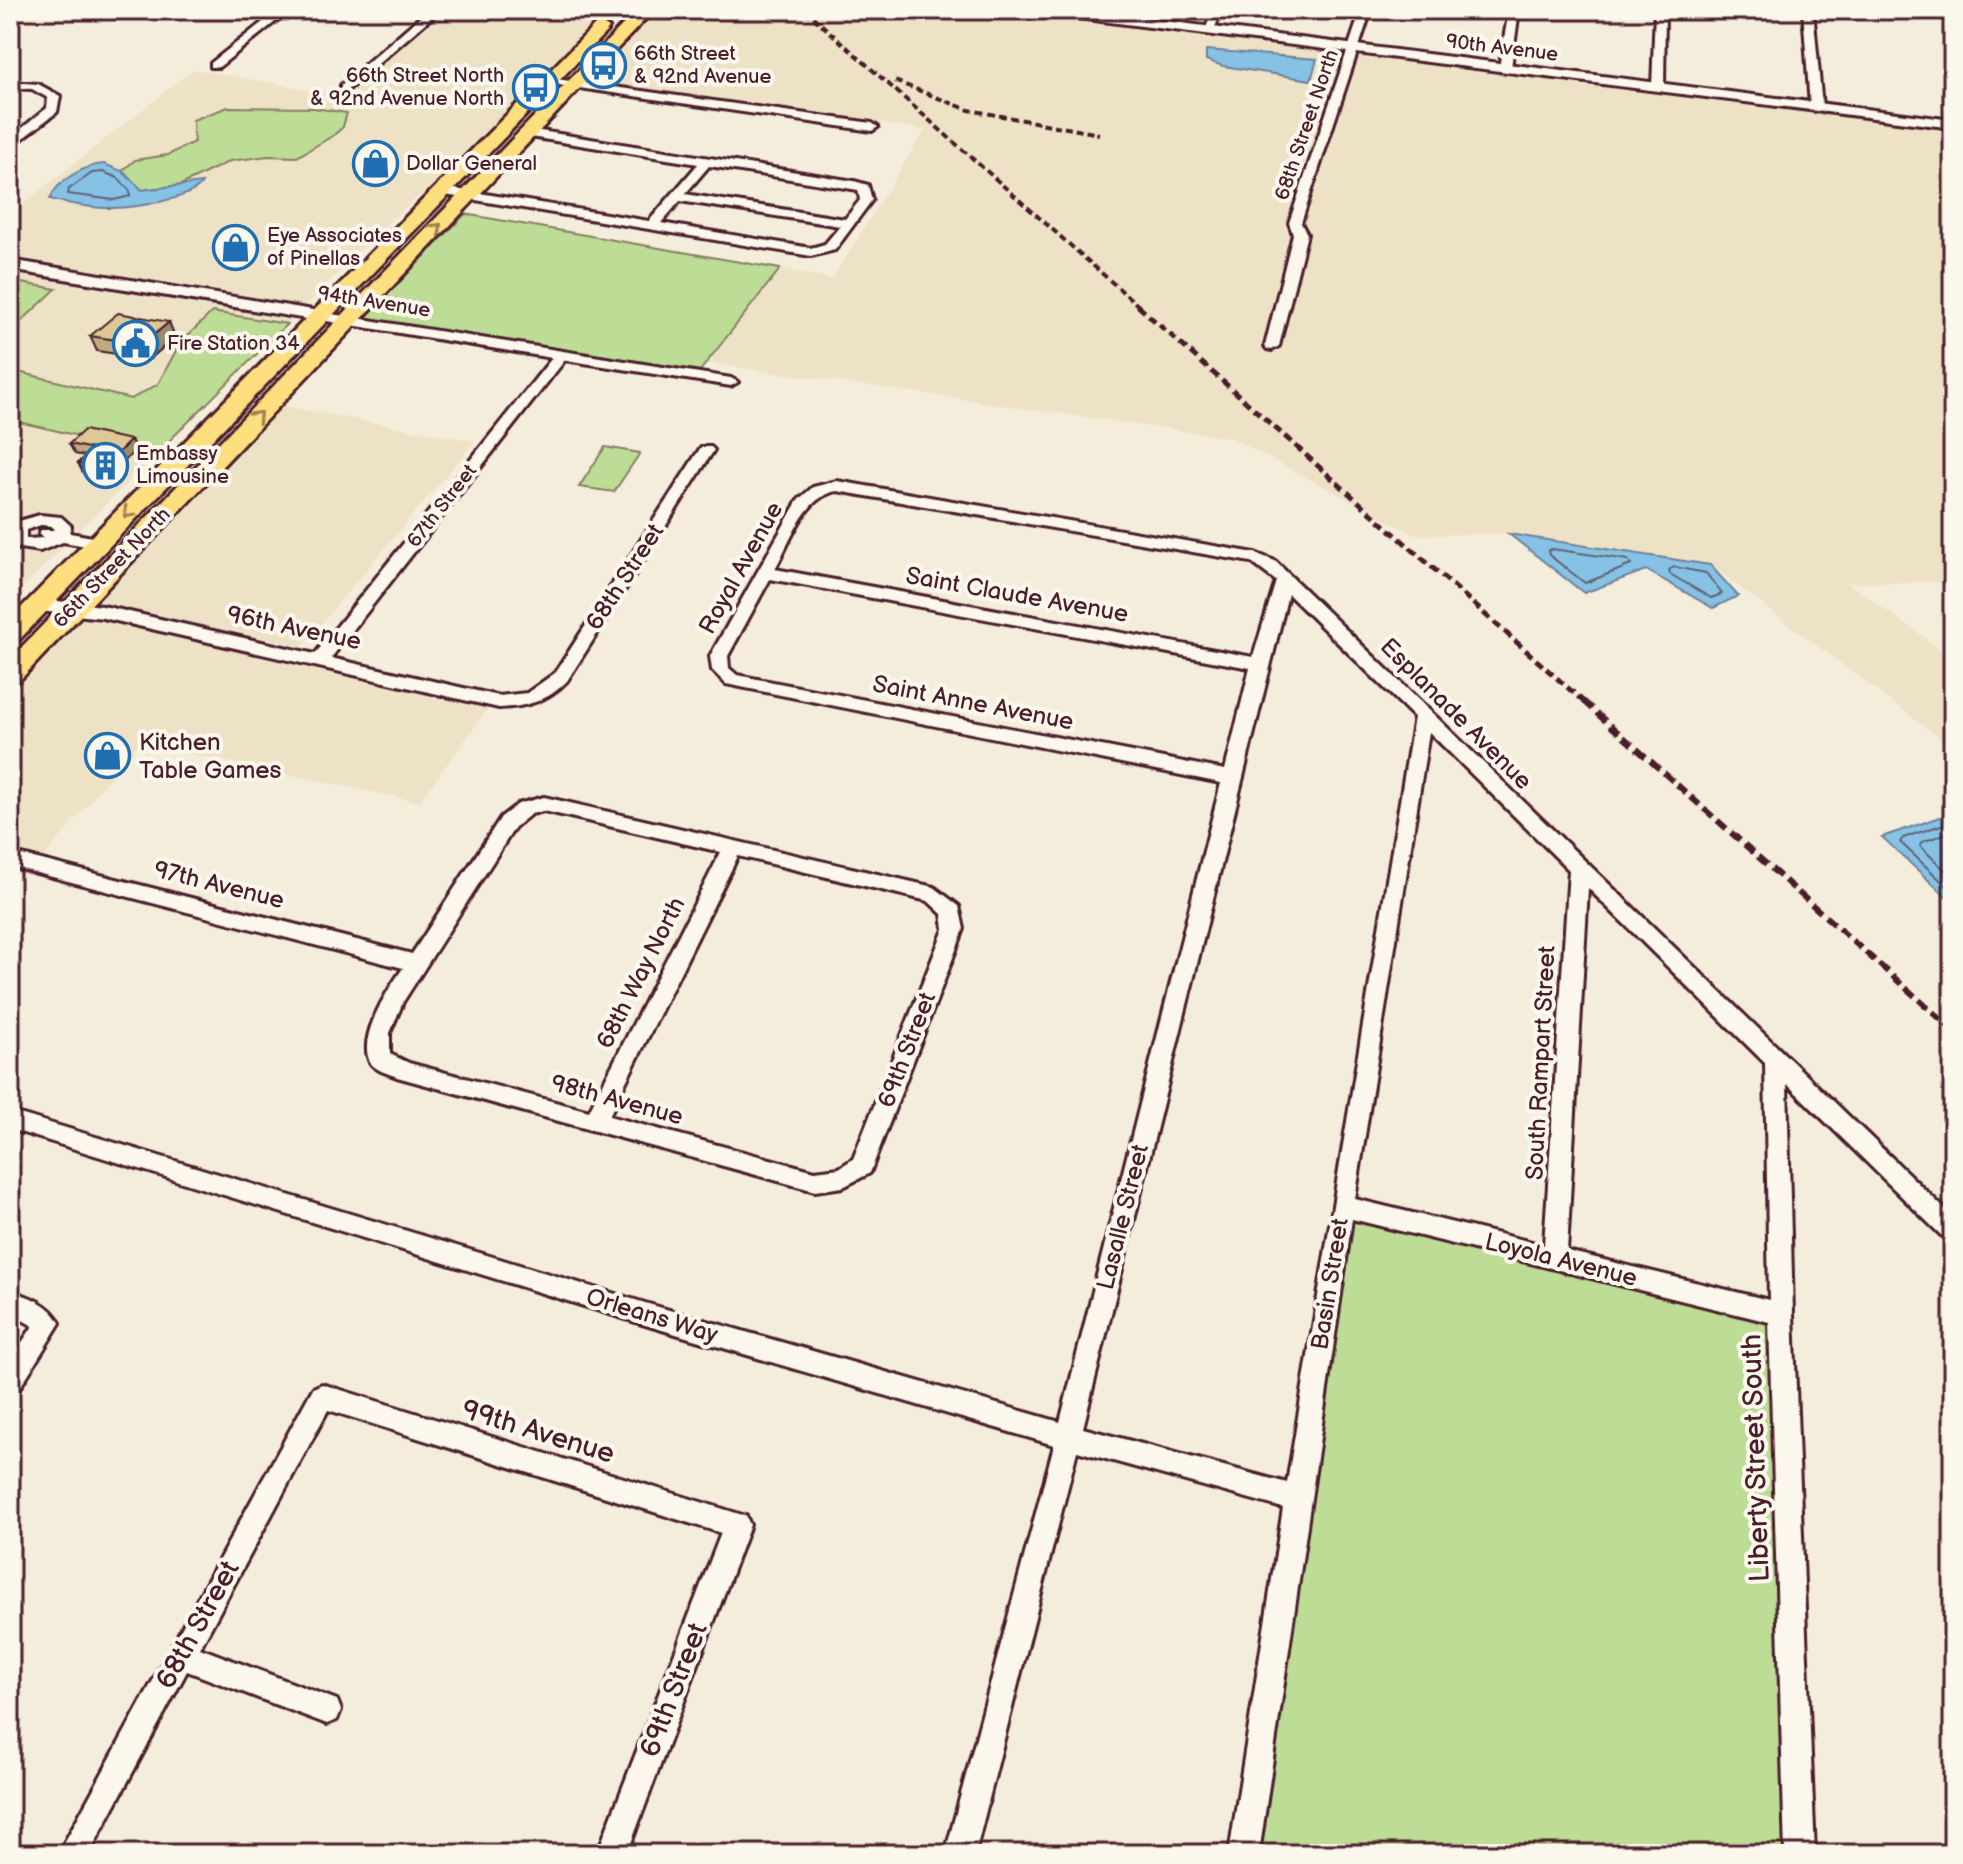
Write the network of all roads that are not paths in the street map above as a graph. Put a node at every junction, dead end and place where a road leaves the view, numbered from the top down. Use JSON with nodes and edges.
{"nodes":[{"id":1,"x":285,"y":10,"type":"edge"},
{"id":2,"x":435,"y":10,"type":"edge"},
{"id":3,"x":646,"y":10,"type":"edge"},
{"id":4,"x":1046,"y":10,"type":"edge"},
{"id":5,"x":1218,"y":10,"type":"edge"},
{"id":6,"x":1366,"y":10,"type":"edge"},
{"id":7,"x":1514,"y":10,"type":"edge"},
{"id":8,"x":1660,"y":10,"type":"edge"},
{"id":9,"x":1808,"y":10,"type":"edge"},
{"id":10,"x":1071,"y":12,"type":"edge"},
{"id":11,"x":614,"y":16,"type":"dead end"},
{"id":12,"x":1208,"y":31,"type":"junction"},
{"id":13,"x":1354,"y":49,"type":"junction"},
{"id":14,"x":215,"y":65,"type":"dead end"},
{"id":15,"x":1505,"y":68,"type":"junction"},
{"id":16,"x":549,"y":81,"type":"junction"},
{"id":17,"x":10,"y":85,"type":"edge"},
{"id":18,"x":575,"y":85,"type":"junction"},
{"id":19,"x":345,"y":87,"type":"dead end"},
{"id":20,"x":1658,"y":87,"type":"junction"},
{"id":21,"x":1816,"y":107,"type":"junction"},
{"id":22,"x":1953,"y":124,"type":"edge"},
{"id":23,"x":872,"y":127,"type":"dead end"},
{"id":24,"x":528,"y":133,"type":"junction"},
{"id":25,"x":10,"y":144,"type":"edge"},
{"id":26,"x":706,"y":162,"type":"junction"},
{"id":27,"x":443,"y":191,"type":"junction"},
{"id":28,"x":469,"y":195,"type":"junction"},
{"id":29,"x":677,"y":197,"type":"junction"},
{"id":30,"x":848,"y":223,"type":"junction"},
{"id":31,"x":652,"y":226,"type":"junction"},
{"id":32,"x":10,"y":265,"type":"edge"},
{"id":33,"x":319,"y":316,"type":"junction"},
{"id":34,"x":347,"y":321,"type":"junction"},
{"id":35,"x":1272,"y":346,"type":"dead end"},
{"id":36,"x":563,"y":353,"type":"junction"},
{"id":37,"x":731,"y":382,"type":"dead end"},
{"id":38,"x":706,"y":450,"type":"dead end"},
{"id":39,"x":804,"y":503,"type":"joint"},
{"id":40,"x":14,"y":526,"type":"edge"},
{"id":41,"x":61,"y":537,"type":"junction"},
{"id":42,"x":98,"y":543,"type":"junction"},
{"id":43,"x":766,"y":573,"type":"junction"},
{"id":44,"x":1284,"y":580,"type":"junction"},
{"id":45,"x":39,"y":605,"type":"junction"},
{"id":46,"x":72,"y":610,"type":"junction"},
{"id":47,"x":10,"y":634,"type":"edge"},
{"id":48,"x":719,"y":656,"type":"joint"},
{"id":49,"x":321,"y":659,"type":"junction"},
{"id":50,"x":1260,"y":664,"type":"junction"},
{"id":51,"x":10,"y":675,"type":"edge"},
{"id":52,"x":538,"y":697,"type":"joint"},
{"id":53,"x":1423,"y":715,"type":"junction"},
{"id":54,"x":1232,"y":778,"type":"junction"},
{"id":55,"x":732,"y":849,"type":"junction"},
{"id":56,"x":10,"y":859,"type":"edge"},
{"id":57,"x":1579,"y":870,"type":"junction"},
{"id":58,"x":415,"y":963,"type":"junction"},
{"id":59,"x":1776,"y":1060,"type":"junction"},
{"id":60,"x":10,"y":1120,"type":"edge"},
{"id":61,"x":596,"y":1120,"type":"junction"},
{"id":62,"x":843,"y":1177,"type":"joint"},
{"id":63,"x":1342,"y":1206,"type":"junction"},
{"id":64,"x":1953,"y":1232,"type":"edge"},
{"id":65,"x":1555,"y":1259,"type":"junction"},
{"id":66,"x":10,"y":1302,"type":"edge"},
{"id":67,"x":1781,"y":1314,"type":"junction"},
{"id":68,"x":10,"y":1381,"type":"edge"},
{"id":69,"x":322,"y":1396,"type":"joint"},
{"id":70,"x":1068,"y":1438,"type":"junction"},
{"id":71,"x":1298,"y":1499,"type":"junction"},
{"id":72,"x":737,"y":1525,"type":"joint"},
{"id":73,"x":181,"y":1655,"type":"junction"},
{"id":74,"x":327,"y":1710,"type":"dead end"},
{"id":75,"x":73,"y":1854,"type":"edge"},
{"id":76,"x":612,"y":1854,"type":"edge"},
{"id":77,"x":960,"y":1854,"type":"edge"},
{"id":78,"x":1244,"y":1854,"type":"edge"},
{"id":79,"x":1800,"y":1854,"type":"edge"}],
"edges":[{"from":1,"to":14,"type":"street"},
{"from":2,"to":19,"type":"street"},
{"from":3,"to":18,"type":"main road","name":"66th Street North"},
{"from":4,"to":10,"type":"street","name":"90th Avenue"},
{"from":5,"to":12,"type":"street"},
{"from":6,"to":13,"type":"street","name":"68th Street North"},
{"from":7,"to":15,"type":"street"},
{"from":8,"to":20,"type":"street"},
{"from":9,"to":21,"type":"street"},
{"from":10,"to":12,"type":"street","name":"90th Avenue"},
{"from":11,"to":16,"type":"main road","name":"66th Street North"},
{"from":12,"to":13,"type":"street","name":"90th Avenue"},
{"from":13,"to":15,"type":"street","name":"90th Avenue"},
{"from":13,"to":35,"type":"street","name":"68th Street North"},
{"from":15,"to":20,"type":"street","name":"90th Avenue"},
{"from":16,"to":18,"type":"street"},
{"from":16,"to":27,"type":"main road","name":"66th Street North"},
{"from":17,"to":25,"type":"street"},
{"from":18,"to":23,"type":"street"},
{"from":18,"to":24,"type":"main road","name":"66th Street North"},
{"from":20,"to":21,"type":"street","name":"90th Avenue"},
{"from":21,"to":22,"type":"street","name":"90th Avenue"},
{"from":24,"to":26,"type":"street"},
{"from":24,"to":28,"type":"main road","name":"66th Street North"},
{"from":26,"to":29,"type":"street"},
{"from":26,"to":30,"type":"street"},
{"from":27,"to":28,"type":"street"},
{"from":27,"to":33,"type":"main road","name":"66th Street North"},
{"from":28,"to":31,"type":"street"},
{"from":34,"to":28,"type":"main road","name":"66th Street North","one_way":true},
{"from":29,"to":30,"type":"street"},
{"from":29,"to":31,"type":"street"},
{"from":30,"to":31,"type":"street"},
{"from":32,"to":33,"type":"street","name":"94th Avenue"},
{"from":33,"to":34,"type":"street","name":"94th Avenue"},
{"from":33,"to":42,"type":"main road","name":"66th Street North","one_way":true},
{"from":34,"to":36,"type":"street","name":"94th Avenue"},
{"from":46,"to":34,"type":"main road","name":"66th Street North","one_way":true},
{"from":36,"to":37,"type":"street","name":"94th Avenue"},
{"from":36,"to":49,"type":"street","name":"67th Street"},
{"from":38,"to":52,"type":"street","name":"68th Street"},
{"from":39,"to":43,"type":"street","name":"Royal Avenue"},
{"from":39,"to":44,"type":"street","name":"Esplanade Avenue"},
{"from":40,"to":41,"type":"street"},
{"from":40,"to":41,"type":"street"},
{"from":41,"to":42,"type":"street"},
{"from":42,"to":45,"type":"main road","name":"66th Street North"},
{"from":43,"to":48,"type":"street","name":"Royal Avenue"},
{"from":43,"to":50,"type":"street","name":"Saint Claude Avenue"},
{"from":44,"to":50,"type":"street","name":"Lasalle Street"},
{"from":44,"to":53,"type":"street","name":"Esplanade Avenue"},
{"from":45,"to":46,"type":"street","name":"96th Avenue"},
{"from":45,"to":47,"type":"main road","name":"66th Street North"},
{"from":46,"to":49,"type":"street","name":"96th Avenue"},
{"from":46,"to":51,"type":"main road","name":"66th Street North"},
{"from":48,"to":54,"type":"street","name":"Saint Anne Avenue"},
{"from":49,"to":52,"type":"street","name":"96th Avenue"},
{"from":50,"to":54,"type":"street","name":"Lasalle Street"},
{"from":53,"to":57,"type":"street","name":"Esplanade Avenue"},
{"from":53,"to":63,"type":"street","name":"Basin Street"},
{"from":54,"to":70,"type":"street","name":"Lasalle Street"},
{"from":55,"to":58,"type":"street"},
{"from":55,"to":61,"type":"street","name":"68th Way North"},
{"from":55,"to":62,"type":"street","name":"69th Street"},
{"from":56,"to":58,"type":"street","name":"97th Avenue"},
{"from":57,"to":59,"type":"street","name":"Esplanade Avenue"},
{"from":57,"to":65,"type":"street","name":"South Rampart Street"},
{"from":58,"to":61,"type":"street","name":"98th Avenue"},
{"from":59,"to":64,"type":"street","name":"Esplanade Avenue"},
{"from":59,"to":67,"type":"street","name":"Liberty Street South"},
{"from":60,"to":70,"type":"street","name":"Orleans Way"},
{"from":61,"to":62,"type":"street","name":"98th Avenue"},
{"from":63,"to":65,"type":"street","name":"Loyola Avenue"},
{"from":63,"to":71,"type":"street","name":"Basin Street"},
{"from":65,"to":67,"type":"street","name":"Loyola Avenue"},
{"from":66,"to":68,"type":"street"},
{"from":67,"to":79,"type":"street","name":"Liberty Street South"},
{"from":69,"to":72,"type":"street","name":"99th Avenue"},
{"from":69,"to":73,"type":"street","name":"68th Street"},
{"from":70,"to":71,"type":"street","name":"Orleans Way"},
{"from":70,"to":77,"type":"street","name":"Lasalle Street"},
{"from":71,"to":78,"type":"street","name":"Basin Street"},
{"from":72,"to":76,"type":"street","name":"69th Street"},
{"from":73,"to":74,"type":"street"},
{"from":73,"to":75,"type":"street","name":"68th Street"}]}
